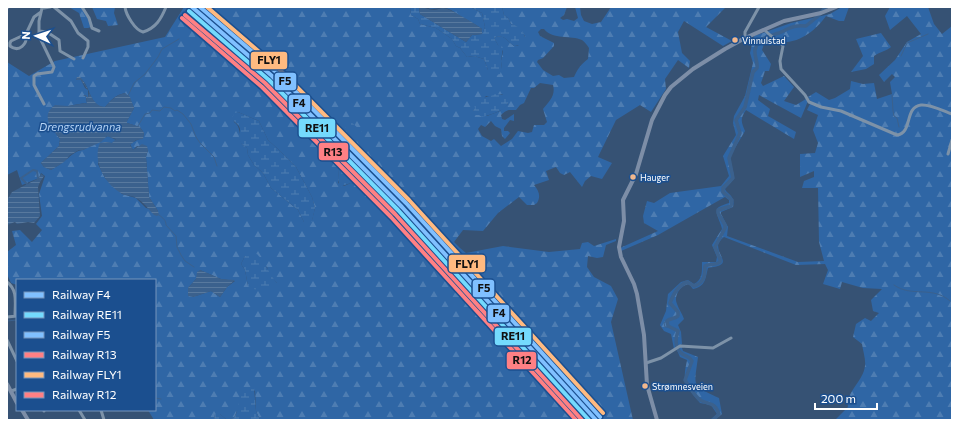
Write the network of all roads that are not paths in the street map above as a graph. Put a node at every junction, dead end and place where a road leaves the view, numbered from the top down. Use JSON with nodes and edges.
{"nodes":[{"id":1,"x":41,"y":7,"type":"edge"},
{"id":2,"x":50,"y":7,"type":"edge"},
{"id":3,"x":54,"y":7,"type":"edge"},
{"id":4,"x":82,"y":7,"type":"edge"},
{"id":5,"x":125,"y":7,"type":"edge"},
{"id":6,"x":166,"y":7,"type":"edge"},
{"id":7,"x":759,"y":7,"type":"edge"},
{"id":8,"x":836,"y":7,"type":"edge"},
{"id":9,"x":41,"y":12,"type":"junction"},
{"id":10,"x":765,"y":30,"type":"junction"},
{"id":11,"x":38,"y":31,"type":"junction"},
{"id":12,"x":99,"y":31,"type":"dead end"},
{"id":13,"x":26,"y":34,"type":"junction"},
{"id":14,"x":746,"y":38,"type":"junction"},
{"id":15,"x":83,"y":58,"type":"dead end"},
{"id":16,"x":74,"y":59,"type":"dead end"},
{"id":17,"x":44,"y":104,"type":"dead end"},
{"id":18,"x":952,"y":114,"type":"edge"},
{"id":19,"x":952,"y":140,"type":"edge"},
{"id":20,"x":948,"y":154,"type":"dead end"},
{"id":21,"x":7,"y":282,"type":"edge"},
{"id":22,"x":16,"y":316,"type":"edge"},
{"id":23,"x":7,"y":317,"type":"edge"},
{"id":24,"x":731,"y":338,"type":"dead end"},
{"id":25,"x":7,"y":340,"type":"edge"},
{"id":26,"x":16,"y":359,"type":"edge"},
{"id":27,"x":646,"y":363,"type":"junction"},
{"id":28,"x":7,"y":385,"type":"edge"},
{"id":29,"x":16,"y":389,"type":"edge"},
{"id":30,"x":11,"y":391,"type":"junction"},
{"id":31,"x":16,"y":401,"type":"edge"},
{"id":32,"x":23,"y":411,"type":"edge"},
{"id":33,"x":80,"y":411,"type":"edge"},
{"id":34,"x":28,"y":420,"type":"edge"},
{"id":35,"x":84,"y":420,"type":"edge"},
{"id":36,"x":656,"y":420,"type":"edge"}],
"edges":[{"from":1,"to":2,"type":"street"},
{"from":1,"to":9,"type":"street"},
{"from":3,"to":15,"type":"street"},
{"from":4,"to":12,"type":"street"},
{"from":5,"to":6,"type":"street"},
{"from":7,"to":14,"type":"street"},
{"from":8,"to":10,"type":"main road"},
{"from":9,"to":11,"type":"street"},
{"from":9,"to":13,"type":"street"},
{"from":10,"to":14,"type":"main road"},
{"from":10,"to":18,"type":"street"},
{"from":11,"to":16,"type":"street"},
{"from":11,"to":17,"type":"street"},
{"from":13,"to":13,"type":"street"},
{"from":14,"to":27,"type":"main road"},
{"from":19,"to":20,"type":"street"},
{"from":21,"to":22,"type":"street"},
{"from":22,"to":23,"type":"street"},
{"from":24,"to":27,"type":"street"},
{"from":25,"to":26,"type":"street"},
{"from":27,"to":36,"type":"main road"},
{"from":28,"to":30,"type":"main road"},
{"from":29,"to":30,"type":"street"},
{"from":30,"to":31,"type":"main road"},
{"from":32,"to":34,"type":"main road"},
{"from":33,"to":35,"type":"street"}]}
